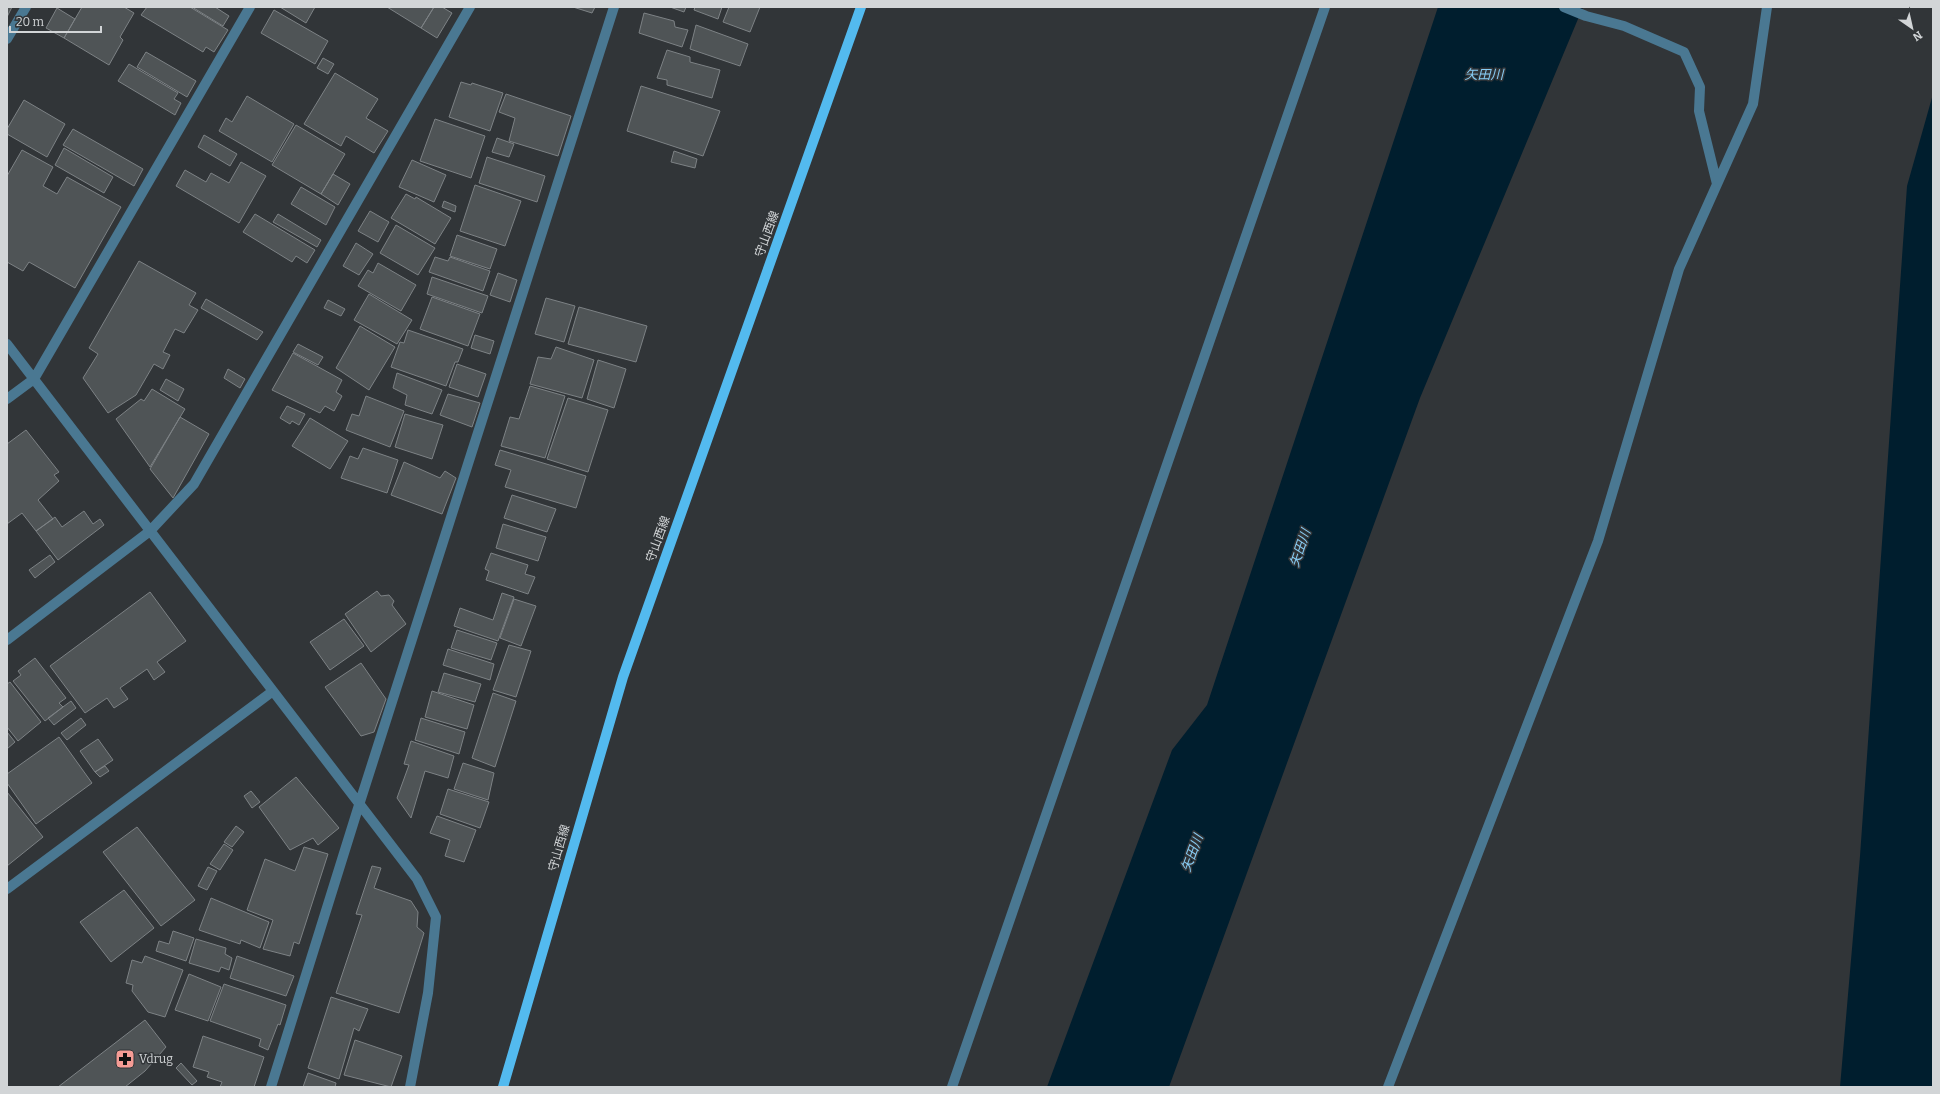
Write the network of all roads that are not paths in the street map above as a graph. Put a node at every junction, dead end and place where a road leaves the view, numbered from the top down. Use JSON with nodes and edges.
{"nodes":[{"id":1,"x":26,"y":7,"type":"edge"},
{"id":2,"x":250,"y":7,"type":"edge"},
{"id":3,"x":470,"y":7,"type":"edge"},
{"id":4,"x":614,"y":7,"type":"edge"},
{"id":5,"x":861,"y":7,"type":"edge"},
{"id":6,"x":1325,"y":7,"type":"edge"},
{"id":7,"x":1564,"y":7,"type":"edge"},
{"id":8,"x":1767,"y":7,"type":"edge"},
{"id":9,"x":7,"y":39,"type":"edge"},
{"id":10,"x":1717,"y":184,"type":"junction"},
{"id":11,"x":7,"y":344,"type":"edge"},
{"id":12,"x":34,"y":379,"type":"junction"},
{"id":13,"x":7,"y":399,"type":"edge"},
{"id":14,"x":150,"y":531,"type":"junction"},
{"id":15,"x":7,"y":640,"type":"edge"},
{"id":16,"x":273,"y":692,"type":"junction"},
{"id":17,"x":359,"y":805,"type":"junction"},
{"id":18,"x":7,"y":889,"type":"edge"},
{"id":19,"x":271,"y":1087,"type":"edge"},
{"id":20,"x":410,"y":1087,"type":"edge"},
{"id":21,"x":503,"y":1087,"type":"edge"},
{"id":22,"x":952,"y":1087,"type":"edge"},
{"id":23,"x":1388,"y":1087,"type":"edge"}],
"edges":[{"from":1,"to":9,"type":"street"},
{"from":2,"to":12,"type":"street"},
{"from":3,"to":14,"type":"street"},
{"from":4,"to":17,"type":"street"},
{"from":5,"to":21,"type":"main road","name":"守山西線"},
{"from":6,"to":22,"type":"street"},
{"from":7,"to":10,"type":"street"},
{"from":8,"to":10,"type":"street"},
{"from":10,"to":23,"type":"street"},
{"from":11,"to":12,"type":"street"},
{"from":12,"to":13,"type":"street"},
{"from":12,"to":14,"type":"street"},
{"from":14,"to":15,"type":"street"},
{"from":14,"to":16,"type":"street"},
{"from":16,"to":17,"type":"street"},
{"from":16,"to":18,"type":"street"},
{"from":17,"to":19,"type":"street"},
{"from":17,"to":20,"type":"street"}]}
